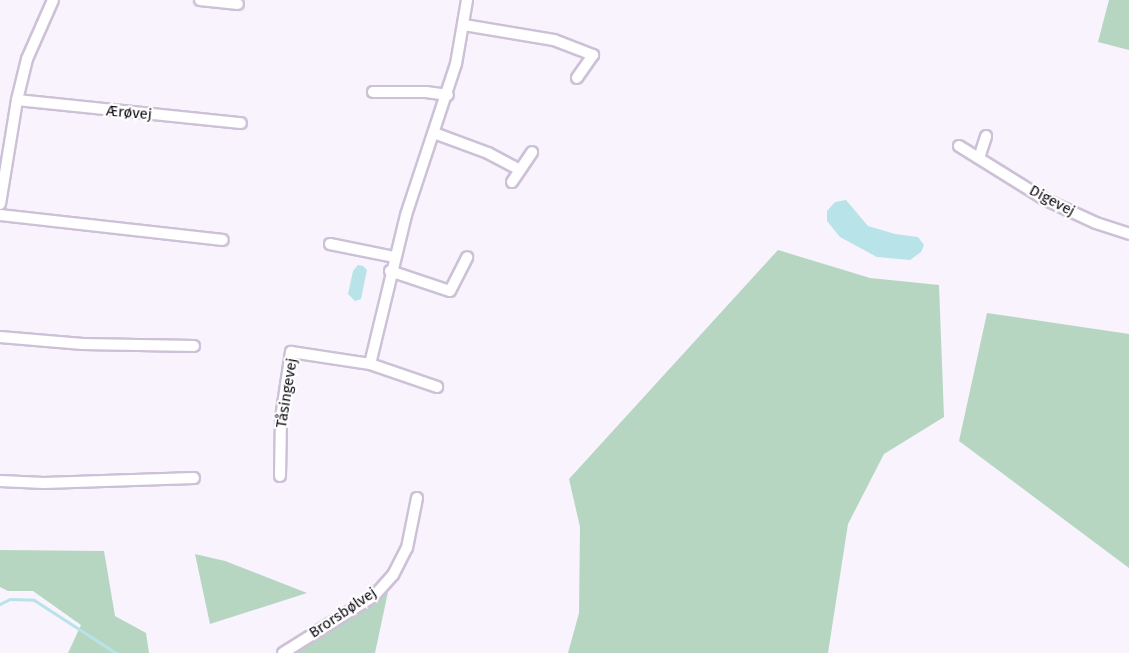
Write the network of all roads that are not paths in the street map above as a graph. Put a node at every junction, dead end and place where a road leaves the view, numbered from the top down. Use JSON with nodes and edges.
{"nodes":[{"id":1,"x":53,"y":0,"type":"edge"},
{"id":2,"x":200,"y":0,"type":"edge"},
{"id":3,"x":467,"y":0,"type":"edge"},
{"id":4,"x":238,"y":4,"type":"dead end"},
{"id":5,"x":464,"y":25,"type":"junction"},
{"id":6,"x":578,"y":78,"type":"dead end"},
{"id":7,"x":373,"y":92,"type":"dead end"},
{"id":8,"x":448,"y":95,"type":"junction"},
{"id":9,"x":17,"y":100,"type":"junction"},
{"id":10,"x":241,"y":123,"type":"dead end"},
{"id":11,"x":434,"y":133,"type":"junction"},
{"id":12,"x":5,"y":135,"type":"edge"},
{"id":13,"x":986,"y":136,"type":"dead end"},
{"id":14,"x":959,"y":147,"type":"dead end"},
{"id":15,"x":532,"y":152,"type":"dead end"},
{"id":16,"x":979,"y":159,"type":"junction"},
{"id":17,"x":520,"y":170,"type":"junction"},
{"id":18,"x":512,"y":182,"type":"dead end"},
{"id":19,"x":0,"y":204,"type":"edge"},
{"id":20,"x":0,"y":215,"type":"edge"},
{"id":21,"x":1129,"y":234,"type":"edge"},
{"id":22,"x":223,"y":240,"type":"dead end"},
{"id":23,"x":330,"y":244,"type":"dead end"},
{"id":24,"x":394,"y":257,"type":"junction"},
{"id":25,"x":467,"y":257,"type":"dead end"},
{"id":26,"x":390,"y":271,"type":"junction"},
{"id":27,"x":0,"y":337,"type":"edge"},
{"id":28,"x":194,"y":346,"type":"dead end"},
{"id":29,"x":370,"y":364,"type":"junction"},
{"id":30,"x":437,"y":387,"type":"dead end"},
{"id":31,"x":280,"y":476,"type":"dead end"},
{"id":32,"x":194,"y":478,"type":"dead end"},
{"id":33,"x":0,"y":481,"type":"edge"},
{"id":34,"x":417,"y":498,"type":"dead end"},
{"id":35,"x":283,"y":653,"type":"edge"}],
"edges":[{"from":1,"to":9,"type":"street"},
{"from":2,"to":4,"type":"street"},
{"from":3,"to":5,"type":"street"},
{"from":5,"to":6,"type":"street"},
{"from":5,"to":8,"type":"street"},
{"from":7,"to":8,"type":"street"},
{"from":8,"to":11,"type":"street"},
{"from":9,"to":10,"type":"street","name":"Ærøvej"},
{"from":9,"to":12,"type":"street"},
{"from":11,"to":17,"type":"street"},
{"from":11,"to":24,"type":"street"},
{"from":12,"to":19,"type":"street"},
{"from":13,"to":16,"type":"street"},
{"from":14,"to":16,"type":"street","name":"Digevej"},
{"from":15,"to":17,"type":"street"},
{"from":16,"to":21,"type":"street","name":"Digevej"},
{"from":17,"to":18,"type":"street"},
{"from":20,"to":22,"type":"street"},
{"from":23,"to":24,"type":"street"},
{"from":24,"to":26,"type":"street"},
{"from":25,"to":26,"type":"street"},
{"from":26,"to":29,"type":"street"},
{"from":27,"to":28,"type":"street"},
{"from":29,"to":30,"type":"street","name":"Tåsingevej"},
{"from":29,"to":31,"type":"street","name":"Tåsingevej"},
{"from":32,"to":33,"type":"street"},
{"from":34,"to":35,"type":"street","name":"Brorsbølvej"}]}
